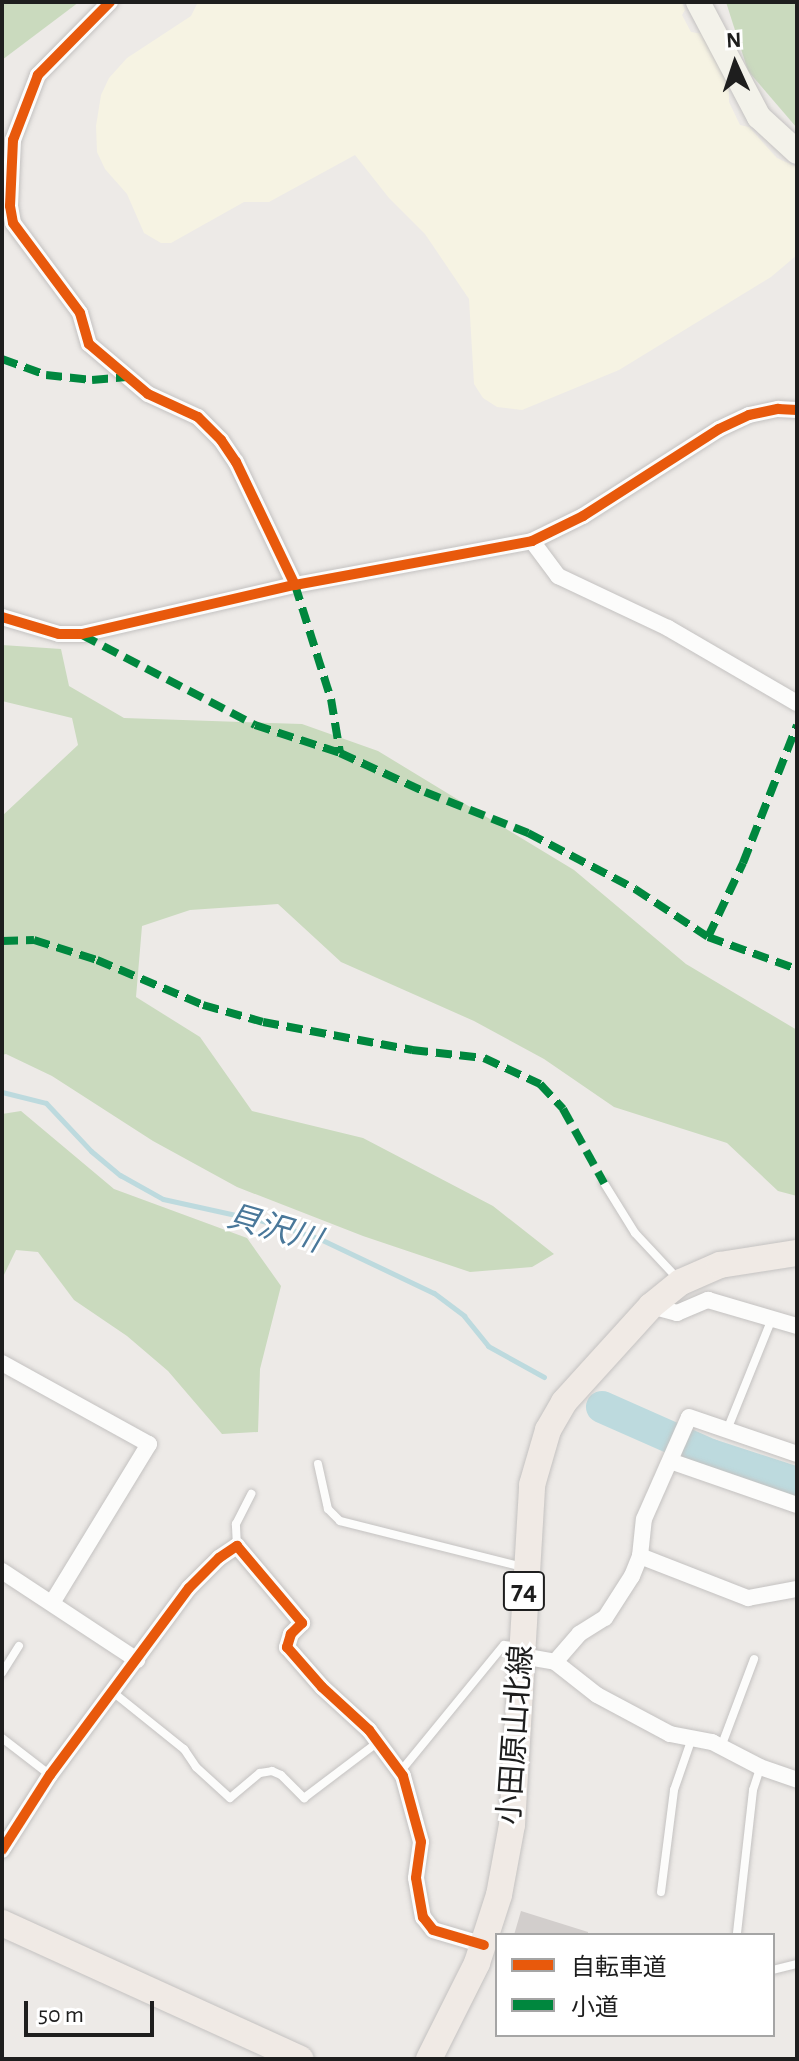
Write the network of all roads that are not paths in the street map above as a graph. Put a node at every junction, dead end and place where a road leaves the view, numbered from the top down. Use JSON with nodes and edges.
{"nodes":[{"id":1,"x":110,"y":2,"type":"edge"},
{"id":2,"x":698,"y":2,"type":"edge"},
{"id":3,"x":797,"y":152,"type":"edge"},
{"id":4,"x":797,"y":410,"type":"edge"},
{"id":5,"x":532,"y":541,"type":"junction"},
{"id":6,"x":295,"y":585,"type":"junction"},
{"id":7,"x":2,"y":617,"type":"edge"},
{"id":8,"x":797,"y":703,"type":"edge"},
{"id":9,"x":604,"y":1183,"type":"dead end"},
{"id":10,"x":797,"y":1253,"type":"edge"},
{"id":11,"x":681,"y":1282,"type":"junction"},
{"id":12,"x":651,"y":1306,"type":"junction"},
{"id":13,"x":771,"y":1321,"type":"junction"},
{"id":14,"x":797,"y":1326,"type":"edge"},
{"id":15,"x":2,"y":1363,"type":"edge"},
{"id":16,"x":727,"y":1430,"type":"junction"},
{"id":17,"x":797,"y":1454,"type":"edge"},
{"id":18,"x":670,"y":1461,"type":"junction"},
{"id":19,"x":318,"y":1464,"type":"dead end"},
{"id":20,"x":251,"y":1494,"type":"dead end"},
{"id":21,"x":797,"y":1505,"type":"edge"},
{"id":22,"x":237,"y":1546,"type":"junction"},
{"id":23,"x":640,"y":1556,"type":"junction"},
{"id":24,"x":525,"y":1567,"type":"junction"},
{"id":25,"x":2,"y":1571,"type":"edge"},
{"id":26,"x":797,"y":1589,"type":"edge"},
{"id":27,"x":52,"y":1603,"type":"junction"},
{"id":28,"x":19,"y":1646,"type":"dead end"},
{"id":29,"x":522,"y":1651,"type":"junction"},
{"id":30,"x":754,"y":1659,"type":"dead end"},
{"id":31,"x":137,"y":1660,"type":"junction"},
{"id":32,"x":555,"y":1662,"type":"junction"},
{"id":33,"x":2,"y":1673,"type":"edge"},
{"id":34,"x":114,"y":1693,"type":"junction"},
{"id":35,"x":2,"y":1738,"type":"edge"},
{"id":36,"x":692,"y":1738,"type":"junction"},
{"id":37,"x":379,"y":1741,"type":"junction"},
{"id":38,"x":721,"y":1747,"type":"junction"},
{"id":39,"x":760,"y":1767,"type":"junction"},
{"id":40,"x":400,"y":1772,"type":"junction"},
{"id":41,"x":50,"y":1775,"type":"junction"},
{"id":42,"x":797,"y":1780,"type":"edge"},
{"id":43,"x":2,"y":1850,"type":"edge"},
{"id":44,"x":661,"y":1892,"type":"dead end"},
{"id":45,"x":2,"y":1923,"type":"edge"},
{"id":46,"x":737,"y":1933,"type":"dead end"},
{"id":47,"x":484,"y":1945,"type":"junction"},
{"id":48,"x":797,"y":1964,"type":"edge"},
{"id":49,"x":775,"y":1970,"type":"edge"},
{"id":50,"x":301,"y":2059,"type":"edge"},
{"id":51,"x":429,"y":2059,"type":"edge"}],
"edges":[{"from":1,"to":6,"type":"street"},
{"from":2,"to":3,"type":"street"},
{"from":4,"to":5,"type":"street"},
{"from":5,"to":6,"type":"street"},
{"from":5,"to":8,"type":"street"},
{"from":6,"to":7,"type":"street"},
{"from":9,"to":11,"type":"lane"},
{"from":10,"to":11,"type":"main road","name":"小田原山北線","number":"74"},
{"from":11,"to":12,"type":"main road","name":"小田原山北線","number":"74"},
{"from":12,"to":13,"type":"street"},
{"from":12,"to":24,"type":"main road","name":"小田原山北線","number":"74"},
{"from":13,"to":14,"type":"street"},
{"from":13,"to":16,"type":"lane"},
{"from":15,"to":27,"type":"street"},
{"from":16,"to":17,"type":"street"},
{"from":16,"to":18,"type":"street"},
{"from":18,"to":21,"type":"street"},
{"from":18,"to":23,"type":"street"},
{"from":19,"to":24,"type":"lane"},
{"from":20,"to":22,"type":"lane"},
{"from":22,"to":31,"type":"street"},
{"from":22,"to":37,"type":"street"},
{"from":23,"to":26,"type":"street"},
{"from":23,"to":32,"type":"street"},
{"from":24,"to":29,"type":"main road","name":"小田原山北線","number":"74"},
{"from":25,"to":27,"type":"street"},
{"from":27,"to":31,"type":"street"},
{"from":28,"to":33,"type":"lane"},
{"from":29,"to":32,"type":"street"},
{"from":29,"to":40,"type":"lane"},
{"from":29,"to":47,"type":"main road","name":"小田原山北線","number":"74"},
{"from":30,"to":38,"type":"lane"},
{"from":31,"to":34,"type":"street"},
{"from":32,"to":36,"type":"street"},
{"from":34,"to":37,"type":"lane"},
{"from":34,"to":41,"type":"street"},
{"from":35,"to":41,"type":"lane"},
{"from":36,"to":38,"type":"street"},
{"from":36,"to":44,"type":"lane"},
{"from":37,"to":40,"type":"street"},
{"from":38,"to":39,"type":"street"},
{"from":39,"to":42,"type":"street"},
{"from":39,"to":46,"type":"lane"},
{"from":40,"to":47,"type":"street"},
{"from":41,"to":43,"type":"street"},
{"from":45,"to":50,"type":"main road"},
{"from":47,"to":51,"type":"main road","name":"小田原山北線","number":"74"},
{"from":48,"to":49,"type":"lane"}]}
